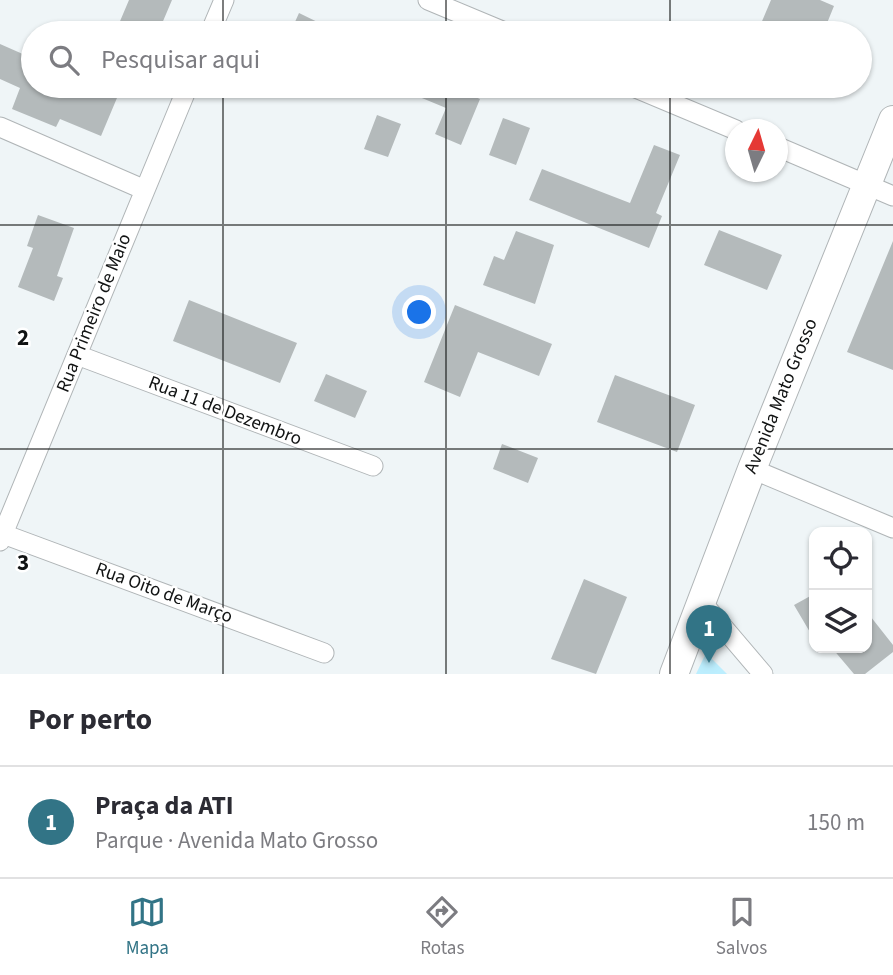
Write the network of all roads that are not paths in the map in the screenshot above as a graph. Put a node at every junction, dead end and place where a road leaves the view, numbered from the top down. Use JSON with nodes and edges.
{"nodes":[{"id":1,"x":224,"y":0,"type":"edge"},
{"id":2,"x":428,"y":0,"type":"edge"},
{"id":3,"x":215,"y":21,"type":"edge"},
{"id":4,"x":478,"y":21,"type":"edge"},
{"id":5,"x":183,"y":98,"type":"edge"},
{"id":6,"x":660,"y":98,"type":"edge"},
{"id":7,"x":893,"y":120,"type":"edge"},
{"id":8,"x":725,"y":125,"type":"edge"},
{"id":9,"x":0,"y":127,"type":"edge"},
{"id":10,"x":788,"y":151,"type":"edge"},
{"id":11,"x":866,"y":185,"type":"junction"},
{"id":12,"x":145,"y":190,"type":"junction"},
{"id":13,"x":893,"y":195,"type":"edge"},
{"id":14,"x":77,"y":355,"type":"junction"},
{"id":15,"x":373,"y":466,"type":"dead end"},
{"id":16,"x":752,"y":469,"type":"junction"},
{"id":17,"x":893,"y":528,"type":"edge"},
{"id":18,"x":1,"y":537,"type":"edge"},
{"id":19,"x":700,"y":600,"type":"junction"},
{"id":20,"x":324,"y":653,"type":"dead end"},
{"id":21,"x":674,"y":674,"type":"edge"},
{"id":22,"x":763,"y":674,"type":"edge"}],
"edges":[{"from":1,"to":3,"type":"street"},
{"from":2,"to":4,"type":"street"},
{"from":5,"to":12,"type":"street","name":"Rua Primeiro de Maio"},
{"from":6,"to":8,"type":"street"},
{"from":7,"to":11,"type":"street","name":"Avenida Mato Grosso"},
{"from":9,"to":12,"type":"street"},
{"from":10,"to":11,"type":"street"},
{"from":11,"to":13,"type":"street"},
{"from":11,"to":16,"type":"street","name":"Avenida Mato Grosso"},
{"from":12,"to":14,"type":"street","name":"Rua Primeiro de Maio"},
{"from":14,"to":15,"type":"street","name":"Rua 11 de Dezembro"},
{"from":14,"to":18,"type":"street","name":"Rua Primeiro de Maio"},
{"from":16,"to":17,"type":"street"},
{"from":16,"to":19,"type":"street","name":"Avenida Mato Grosso"},
{"from":18,"to":20,"type":"street","name":"Rua Oito de Março"},
{"from":19,"to":21,"type":"street","name":"Avenida Mato Grosso"},
{"from":19,"to":22,"type":"street"}]}
